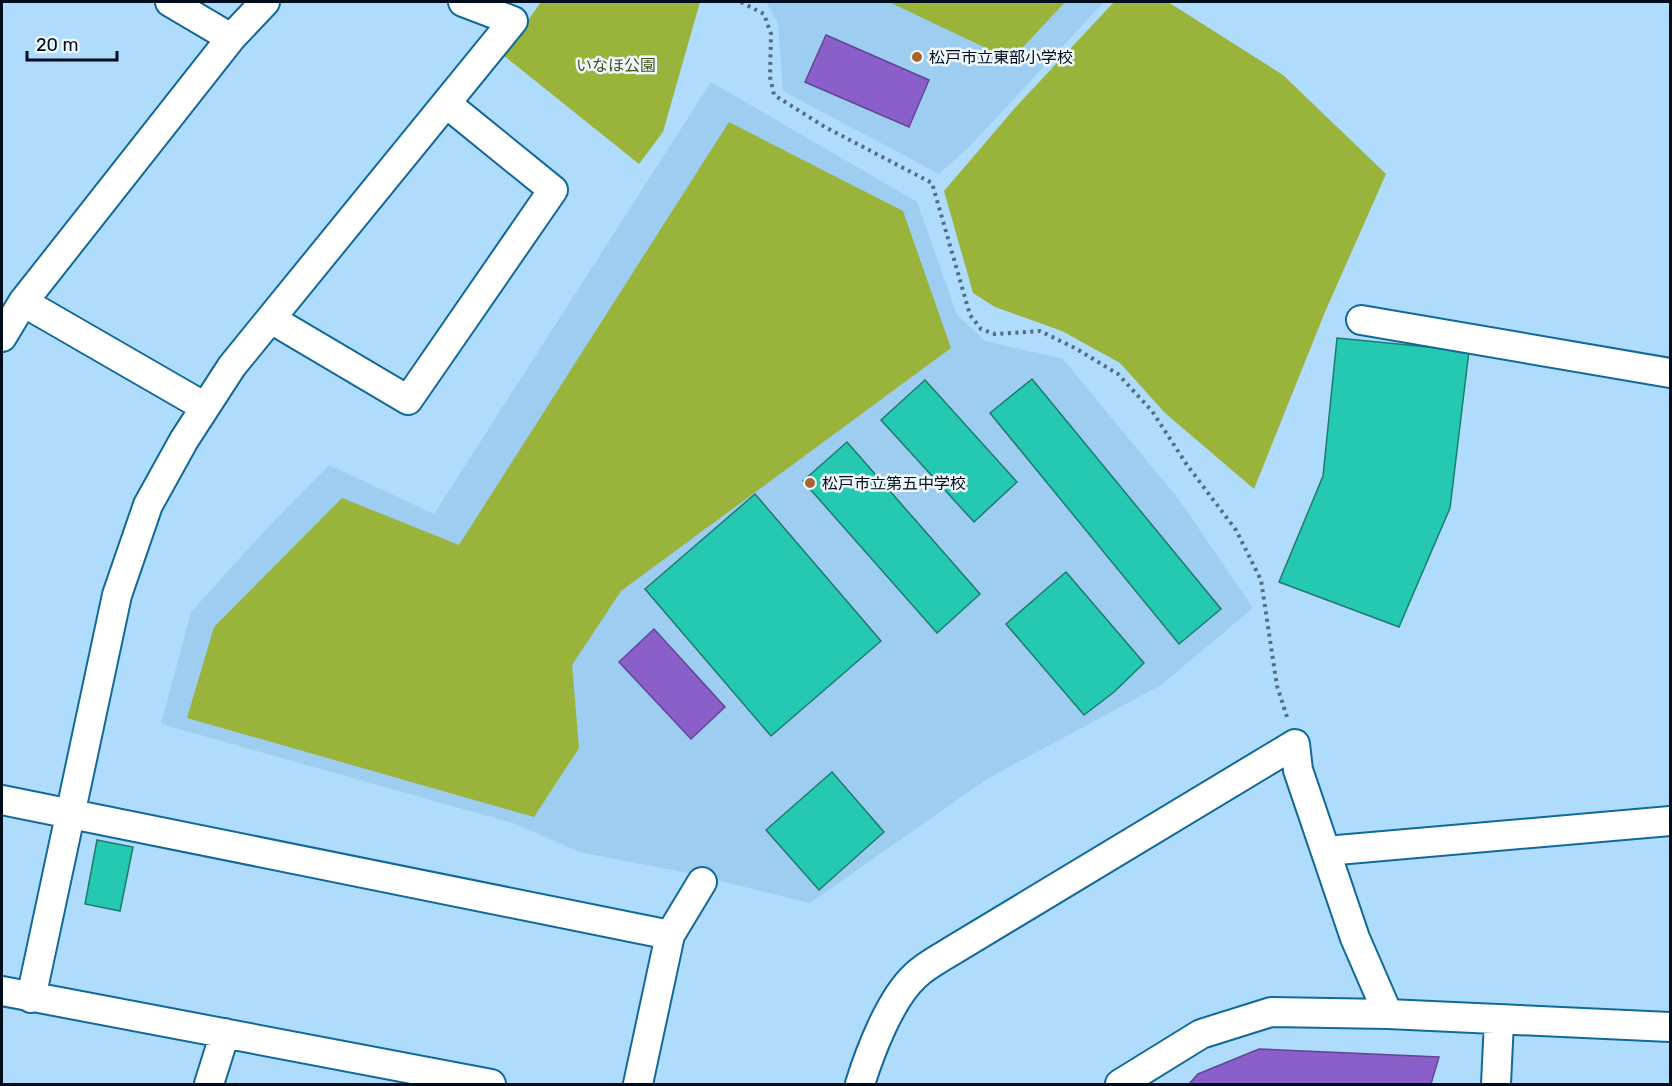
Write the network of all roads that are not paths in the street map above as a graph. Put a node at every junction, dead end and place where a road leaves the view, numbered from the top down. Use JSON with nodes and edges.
{"nodes":[{"id":1,"x":170,"y":2,"type":"edge"},
{"id":2,"x":265,"y":2,"type":"edge"},
{"id":3,"x":463,"y":2,"type":"edge"},
{"id":4,"x":231,"y":38,"type":"junction"},
{"id":5,"x":447,"y":104,"type":"junction"},
{"id":6,"x":23,"y":302,"type":"junction"},
{"id":7,"x":270,"y":319,"type":"junction"},
{"id":8,"x":1361,"y":320,"type":"dead end"},
{"id":9,"x":2,"y":338,"type":"edge"},
{"id":10,"x":1671,"y":373,"type":"edge"},
{"id":11,"x":205,"y":407,"type":"junction"},
{"id":12,"x":2,"y":800,"type":"edge"},
{"id":13,"x":70,"y":814,"type":"junction"},
{"id":14,"x":1671,"y":821,"type":"edge"},
{"id":15,"x":1326,"y":852,"type":"junction"},
{"id":16,"x":702,"y":882,"type":"dead end"},
{"id":17,"x":670,"y":935,"type":"junction"},
{"id":18,"x":2,"y":991,"type":"edge"},
{"id":19,"x":31,"y":998,"type":"junction"},
{"id":20,"x":1388,"y":1014,"type":"junction"},
{"id":21,"x":1499,"y":1021,"type":"junction"},
{"id":22,"x":1671,"y":1028,"type":"edge"},
{"id":23,"x":225,"y":1034,"type":"junction"},
{"id":24,"x":209,"y":1084,"type":"edge"},
{"id":25,"x":491,"y":1084,"type":"edge"},
{"id":26,"x":638,"y":1084,"type":"edge"},
{"id":27,"x":860,"y":1084,"type":"edge"},
{"id":28,"x":1120,"y":1084,"type":"edge"},
{"id":29,"x":1496,"y":1084,"type":"edge"}],
"edges":[{"from":1,"to":4,"type":"street"},
{"from":2,"to":4,"type":"street"},
{"from":3,"to":5,"type":"street"},
{"from":4,"to":6,"type":"street"},
{"from":5,"to":7,"type":"street"},
{"from":5,"to":7,"type":"street"},
{"from":6,"to":9,"type":"street"},
{"from":6,"to":11,"type":"street"},
{"from":7,"to":11,"type":"street"},
{"from":8,"to":10,"type":"street"},
{"from":11,"to":13,"type":"street"},
{"from":12,"to":13,"type":"street"},
{"from":13,"to":17,"type":"street"},
{"from":13,"to":19,"type":"street"},
{"from":14,"to":15,"type":"street"},
{"from":15,"to":20,"type":"street"},
{"from":15,"to":27,"type":"street"},
{"from":16,"to":17,"type":"street"},
{"from":17,"to":26,"type":"street"},
{"from":18,"to":19,"type":"street"},
{"from":19,"to":23,"type":"street"},
{"from":20,"to":21,"type":"street"},
{"from":20,"to":28,"type":"street"},
{"from":21,"to":22,"type":"street"},
{"from":21,"to":29,"type":"street"},
{"from":23,"to":24,"type":"street"},
{"from":23,"to":25,"type":"street"}]}
